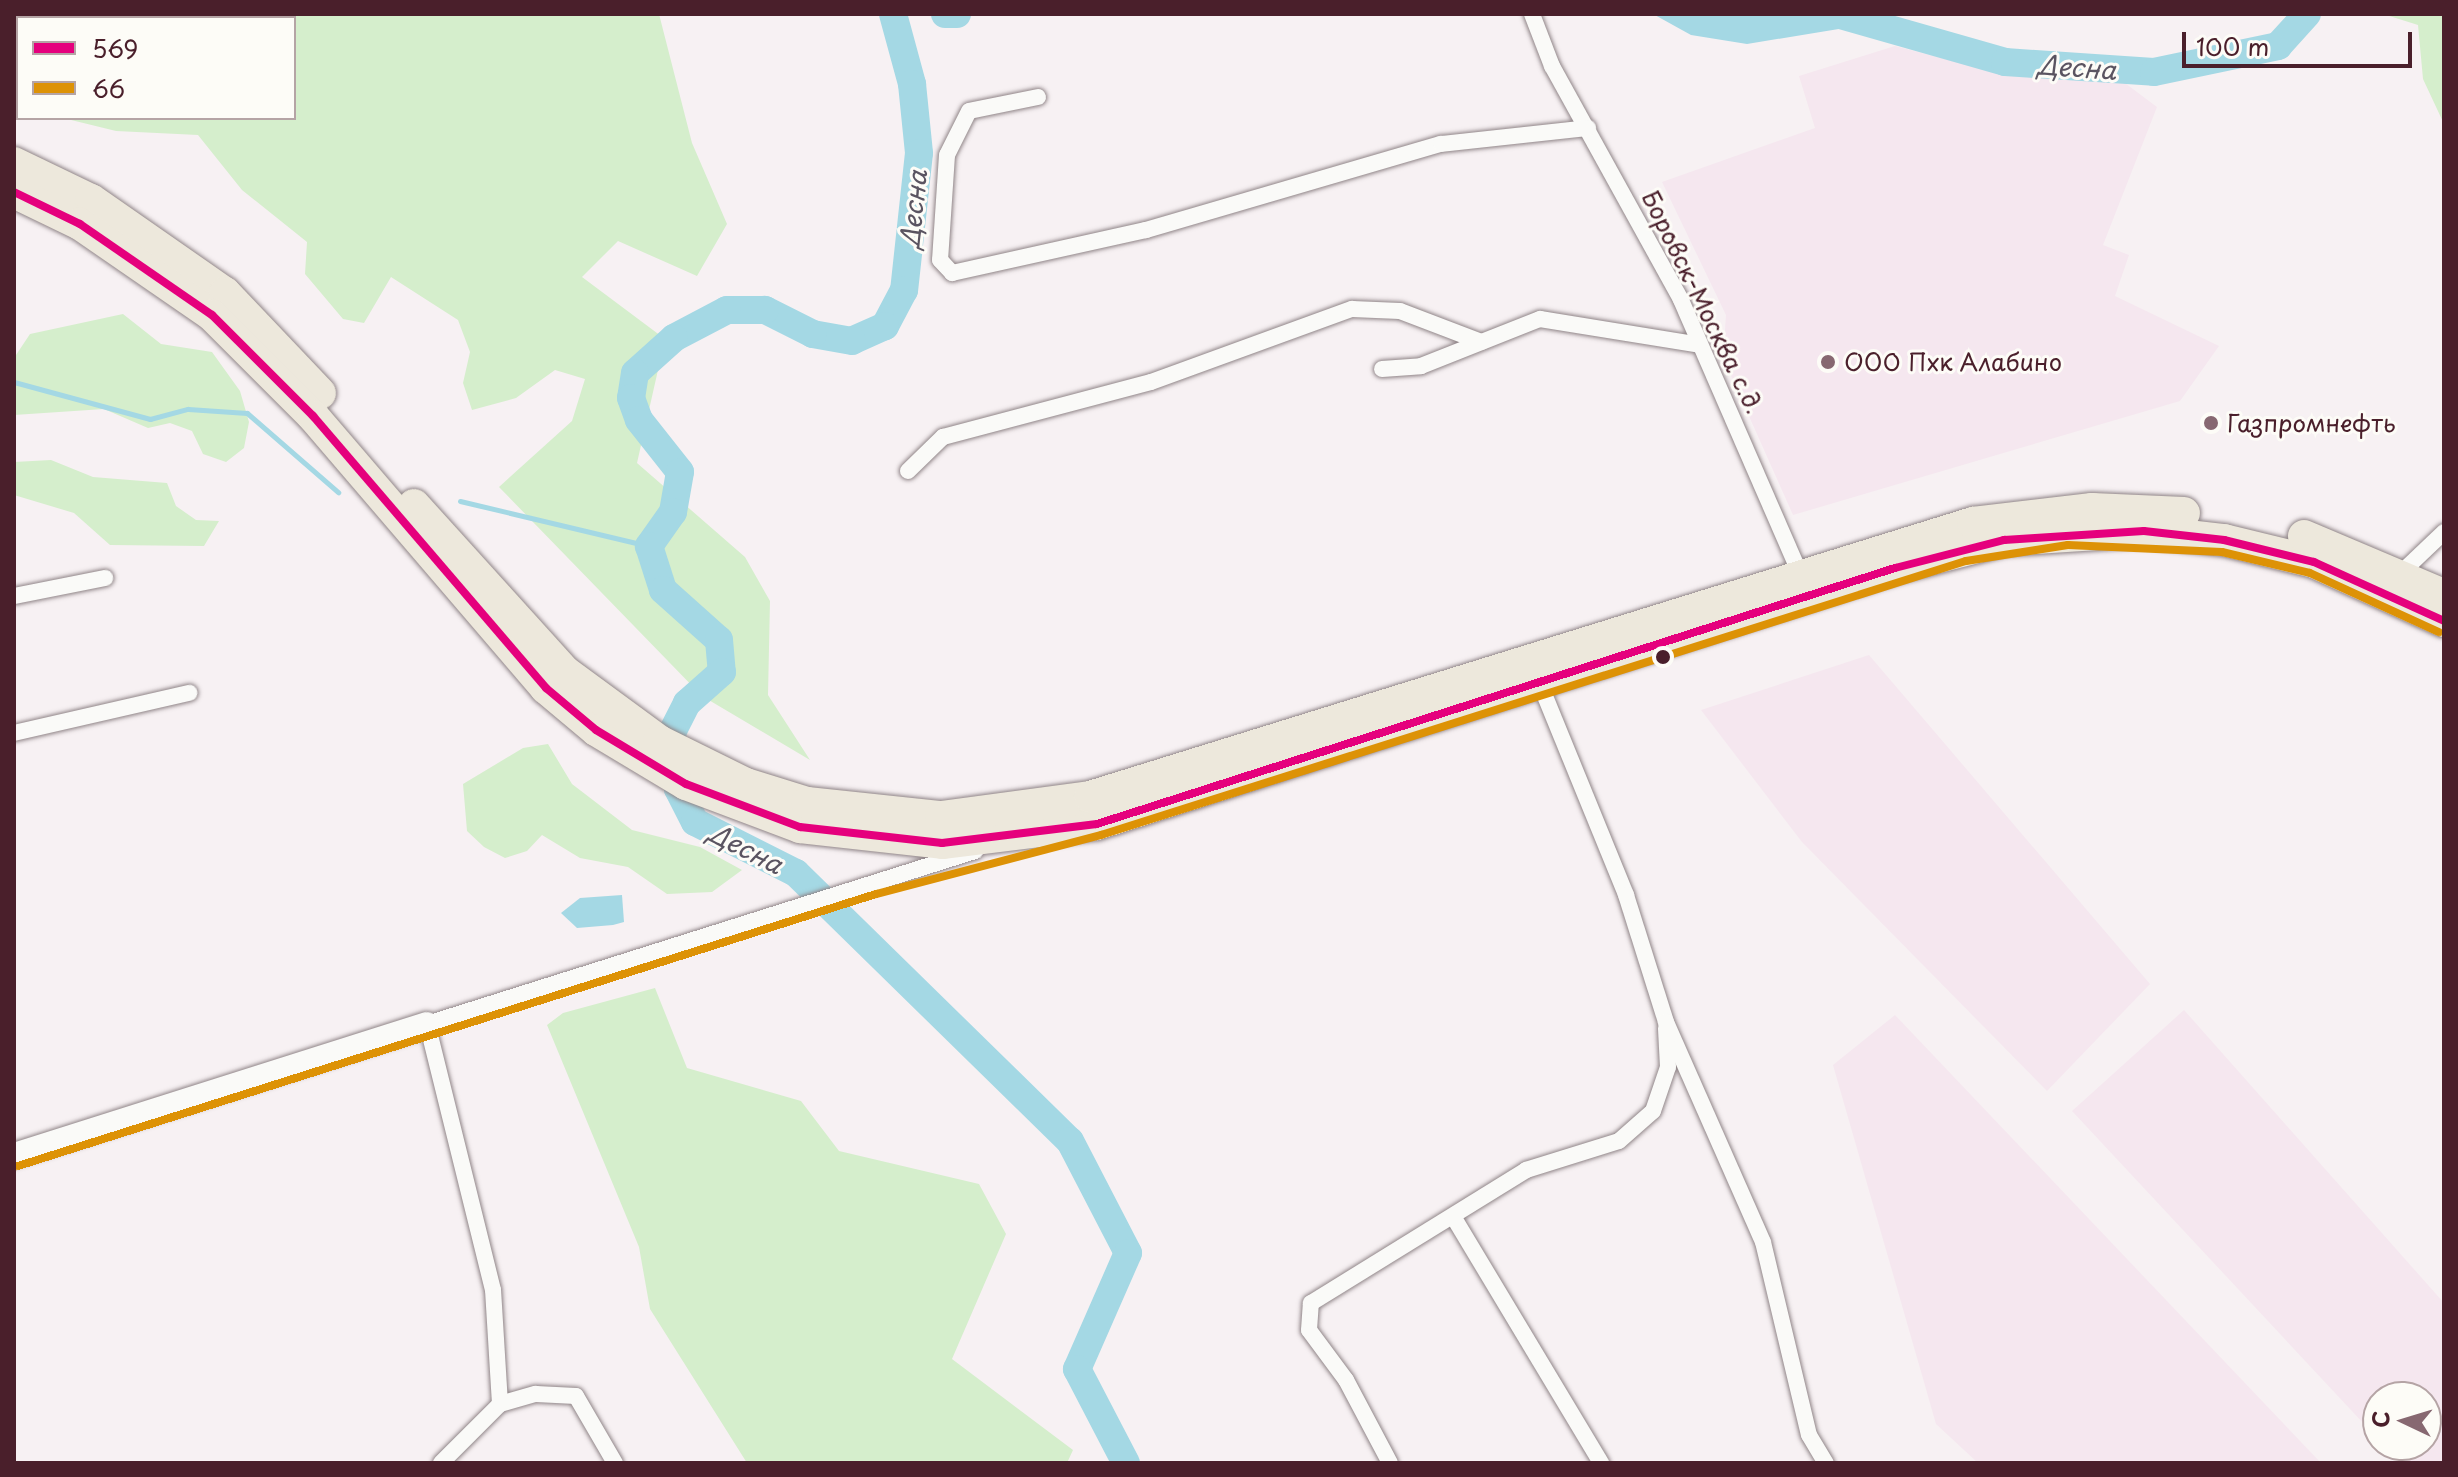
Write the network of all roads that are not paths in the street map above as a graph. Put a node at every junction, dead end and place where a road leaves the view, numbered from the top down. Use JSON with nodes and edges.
{"nodes":[{"id":1,"x":1532,"y":14,"type":"edge"},
{"id":2,"x":1038,"y":97,"type":"dead end"},
{"id":3,"x":1588,"y":128,"type":"junction"},
{"id":4,"x":14,"y":163,"type":"edge"},
{"id":5,"x":14,"y":192,"type":"edge"},
{"id":6,"x":1481,"y":342,"type":"junction"},
{"id":7,"x":1700,"y":345,"type":"junction"},
{"id":8,"x":1382,"y":369,"type":"dead end"},
{"id":9,"x":908,"y":471,"type":"dead end"},
{"id":10,"x":2444,"y":532,"type":"edge"},
{"id":11,"x":1799,"y":572,"type":"junction"},
{"id":12,"x":2402,"y":572,"type":"junction"},
{"id":13,"x":105,"y":578,"type":"dead end"},
{"id":14,"x":2444,"y":595,"type":"edge"},
{"id":15,"x":14,"y":596,"type":"edge"},
{"id":16,"x":2444,"y":621,"type":"edge"},
{"id":17,"x":555,"y":680,"type":"junction"},
{"id":18,"x":1540,"y":684,"type":"junction"},
{"id":19,"x":189,"y":693,"type":"dead end"},
{"id":20,"x":14,"y":733,"type":"edge"},
{"id":21,"x":871,"y":827,"type":"junction"},
{"id":22,"x":1017,"y":839,"type":"junction"},
{"id":23,"x":1666,"y":1022,"type":"junction"},
{"id":24,"x":427,"y":1024,"type":"junction"},
{"id":25,"x":14,"y":1155,"type":"edge"},
{"id":26,"x":1454,"y":1218,"type":"junction"},
{"id":27,"x":500,"y":1404,"type":"junction"},
{"id":28,"x":441,"y":1463,"type":"edge"},
{"id":29,"x":615,"y":1463,"type":"edge"},
{"id":30,"x":1390,"y":1463,"type":"edge"},
{"id":31,"x":1601,"y":1463,"type":"edge"},
{"id":32,"x":1826,"y":1463,"type":"edge"}],
"edges":[{"from":1,"to":3,"type":"street","name":"Боровск-Москва с.д."},
{"from":2,"to":3,"type":"street"},
{"from":3,"to":7,"type":"street","name":"Боровск-Москва с.д."},
{"from":4,"to":17,"type":"highway"},
{"from":5,"to":17,"type":"highway"},
{"from":6,"to":7,"type":"street"},
{"from":6,"to":8,"type":"street"},
{"from":6,"to":9,"type":"street"},
{"from":7,"to":11,"type":"street","name":"Боровск-Москва с.д."},
{"from":10,"to":12,"type":"street"},
{"from":11,"to":12,"type":"highway"},
{"from":11,"to":21,"type":"highway"},
{"from":12,"to":14,"type":"highway"},
{"from":13,"to":15,"type":"street"},
{"from":16,"to":18,"type":"highway"},
{"from":17,"to":21,"type":"highway"},
{"from":18,"to":22,"type":"highway"},
{"from":18,"to":23,"type":"street"},
{"from":19,"to":20,"type":"street"},
{"from":21,"to":22,"type":"highway"},
{"from":22,"to":24,"type":"street"},
{"from":23,"to":26,"type":"street"},
{"from":23,"to":32,"type":"street"},
{"from":24,"to":25,"type":"street"},
{"from":24,"to":27,"type":"street"},
{"from":26,"to":30,"type":"street"},
{"from":26,"to":31,"type":"street"},
{"from":27,"to":28,"type":"street"},
{"from":27,"to":29,"type":"street"}]}
